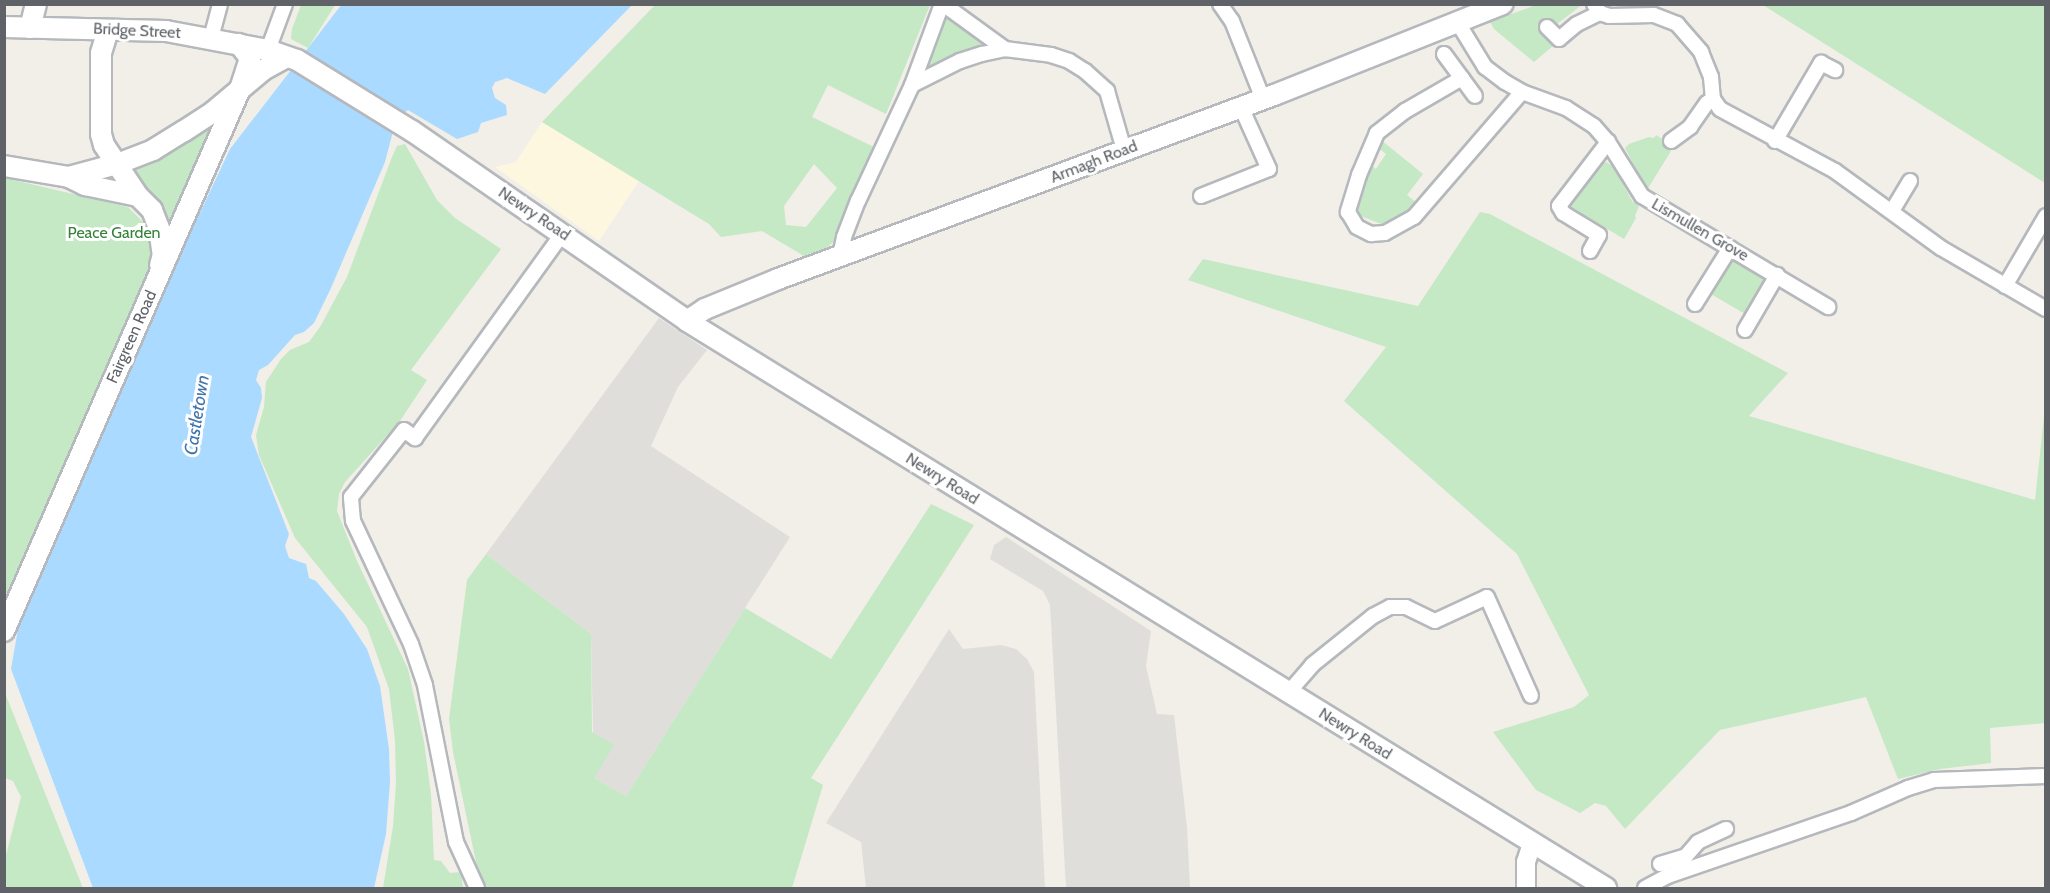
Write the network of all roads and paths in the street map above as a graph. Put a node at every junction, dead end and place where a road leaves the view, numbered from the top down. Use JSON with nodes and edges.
{"nodes":[{"id":1,"x":36,"y":4,"type":"edge"},
{"id":2,"x":220,"y":4,"type":"edge"},
{"id":3,"x":285,"y":4,"type":"edge"},
{"id":4,"x":942,"y":4,"type":"edge"},
{"id":5,"x":1220,"y":4,"type":"edge"},
{"id":6,"x":1503,"y":4,"type":"edge"},
{"id":7,"x":1597,"y":9,"type":"edge"},
{"id":8,"x":1458,"y":23,"type":"junction"},
{"id":9,"x":4,"y":27,"type":"edge"},
{"id":10,"x":1547,"y":27,"type":"dead end"},
{"id":11,"x":30,"y":28,"type":"junction"},
{"id":12,"x":108,"y":30,"type":"junction"},
{"id":13,"x":211,"y":38,"type":"junction"},
{"id":14,"x":239,"y":44,"type":"junction"},
{"id":15,"x":1005,"y":49,"type":"junction"},
{"id":16,"x":1444,"y":54,"type":"dead end"},
{"id":17,"x":284,"y":56,"type":"junction"},
{"id":18,"x":1835,"y":70,"type":"dead end"},
{"id":19,"x":1462,"y":78,"type":"junction"},
{"id":20,"x":912,"y":85,"type":"junction"},
{"id":21,"x":240,"y":89,"type":"junction"},
{"id":22,"x":1522,"y":92,"type":"junction"},
{"id":23,"x":1475,"y":96,"type":"dead end"},
{"id":24,"x":1263,"y":99,"type":"junction"},
{"id":25,"x":1713,"y":99,"type":"junction"},
{"id":26,"x":1241,"y":107,"type":"junction"},
{"id":27,"x":1671,"y":141,"type":"dead end"},
{"id":28,"x":1775,"y":141,"type":"junction"},
{"id":29,"x":1608,"y":142,"type":"junction"},
{"id":30,"x":1124,"y":150,"type":"junction"},
{"id":31,"x":117,"y":164,"type":"junction"},
{"id":32,"x":4,"y":166,"type":"edge"},
{"id":33,"x":69,"y":177,"type":"junction"},
{"id":34,"x":1910,"y":181,"type":"dead end"},
{"id":35,"x":138,"y":196,"type":"junction"},
{"id":36,"x":1201,"y":196,"type":"dead end"},
{"id":37,"x":1892,"y":212,"type":"junction"},
{"id":38,"x":2046,"y":216,"type":"edge"},
{"id":39,"x":563,"y":233,"type":"junction"},
{"id":40,"x":1730,"y":248,"type":"junction"},
{"id":41,"x":1590,"y":251,"type":"dead end"},
{"id":42,"x":840,"y":256,"type":"junction"},
{"id":43,"x":1777,"y":275,"type":"junction"},
{"id":44,"x":157,"y":280,"type":"junction"},
{"id":45,"x":2005,"y":286,"type":"junction"},
{"id":46,"x":1695,"y":304,"type":"dead end"},
{"id":47,"x":1828,"y":308,"type":"dead end"},
{"id":48,"x":2046,"y":309,"type":"edge"},
{"id":49,"x":687,"y":321,"type":"junction"},
{"id":50,"x":1745,"y":330,"type":"dead end"},
{"id":51,"x":4,"y":631,"type":"edge"},
{"id":52,"x":1288,"y":693,"type":"junction"},
{"id":53,"x":1531,"y":696,"type":"dead end"},
{"id":54,"x":2046,"y":776,"type":"edge"},
{"id":55,"x":1726,"y":829,"type":"dead end"},
{"id":56,"x":1708,"y":837,"type":"junction"},
{"id":57,"x":1532,"y":843,"type":"junction"},
{"id":58,"x":1715,"y":860,"type":"junction"},
{"id":59,"x":1660,"y":864,"type":"dead end"},
{"id":60,"x":477,"y":888,"type":"edge"},
{"id":61,"x":1526,"y":888,"type":"edge"},
{"id":62,"x":1606,"y":888,"type":"edge"},
{"id":63,"x":1645,"y":888,"type":"edge"}],
"edges":[{"from":1,"to":11,"type":"main road"},
{"from":2,"to":13,"type":"street"},
{"from":3,"to":17,"type":"street"},
{"from":4,"to":15,"type":"street"},
{"from":4,"to":20,"type":"street"},
{"from":5,"to":24,"type":"street"},
{"from":6,"to":8,"type":"main road","name":"Armagh Road"},
{"from":7,"to":10,"type":"street"},
{"from":7,"to":25,"type":"street"},
{"from":8,"to":22,"type":"street","name":"Lismullen Grove"},
{"from":8,"to":24,"type":"main road","name":"Armagh Road"},
{"from":9,"to":11,"type":"main road","name":"Bridge Street"},
{"from":11,"to":12,"type":"main road","name":"Bridge Street"},
{"from":12,"to":13,"type":"main road","name":"Bridge Street"},
{"from":12,"to":31,"type":"main road"},
{"from":13,"to":14,"type":"main road","name":"Bridge Street"},
{"from":14,"to":17,"type":"main road","name":"Bridge Street"},
{"from":14,"to":21,"type":"main road","name":"Fairgreen Road"},
{"from":15,"to":20,"type":"street"},
{"from":15,"to":30,"type":"street"},
{"from":16,"to":19,"type":"street"},
{"from":17,"to":21,"type":"main road"},
{"from":17,"to":39,"type":"main road","name":"Newry Road"},
{"from":18,"to":28,"type":"street"},
{"from":19,"to":22,"type":"street"},
{"from":19,"to":23,"type":"street"},
{"from":20,"to":42,"type":"street"},
{"from":21,"to":31,"type":"main road"},
{"from":21,"to":44,"type":"main road","name":"Fairgreen Road"},
{"from":22,"to":29,"type":"street","name":"Lismullen Grove"},
{"from":24,"to":26,"type":"main road","name":"Armagh Road"},
{"from":25,"to":27,"type":"street"},
{"from":25,"to":28,"type":"street"},
{"from":26,"to":30,"type":"main road","name":"Armagh Road"},
{"from":26,"to":36,"type":"street"},
{"from":28,"to":37,"type":"street"},
{"from":29,"to":40,"type":"street","name":"Lismullen Grove"},
{"from":29,"to":41,"type":"street"},
{"from":30,"to":42,"type":"main road","name":"Armagh Road"},
{"from":31,"to":33,"type":"main road"},
{"from":31,"to":35,"type":"main road"},
{"from":32,"to":33,"type":"main road"},
{"from":33,"to":35,"type":"main road"},
{"from":34,"to":37,"type":"street"},
{"from":35,"to":44,"type":"main road"},
{"from":37,"to":45,"type":"street"},
{"from":38,"to":45,"type":"street"},
{"from":39,"to":49,"type":"main road","name":"Newry Road"},
{"from":39,"to":60,"type":"street"},
{"from":40,"to":43,"type":"street","name":"Lismullen Grove"},
{"from":40,"to":46,"type":"street"},
{"from":42,"to":49,"type":"main road","name":"Armagh Road"},
{"from":43,"to":47,"type":"street","name":"Lismullen Grove"},
{"from":43,"to":50,"type":"street"},
{"from":44,"to":51,"type":"main road","name":"Fairgreen Road"},
{"from":45,"to":48,"type":"street"},
{"from":49,"to":52,"type":"main road","name":"Newry Road"},
{"from":52,"to":53,"type":"street"},
{"from":52,"to":57,"type":"main road","name":"Newry Road"},
{"from":54,"to":58,"type":"street"},
{"from":55,"to":56,"type":"street"},
{"from":56,"to":58,"type":"street"},
{"from":56,"to":59,"type":"street"},
{"from":57,"to":61,"type":"street"},
{"from":57,"to":62,"type":"main road","name":"Newry Road"},
{"from":58,"to":63,"type":"street"}]}
